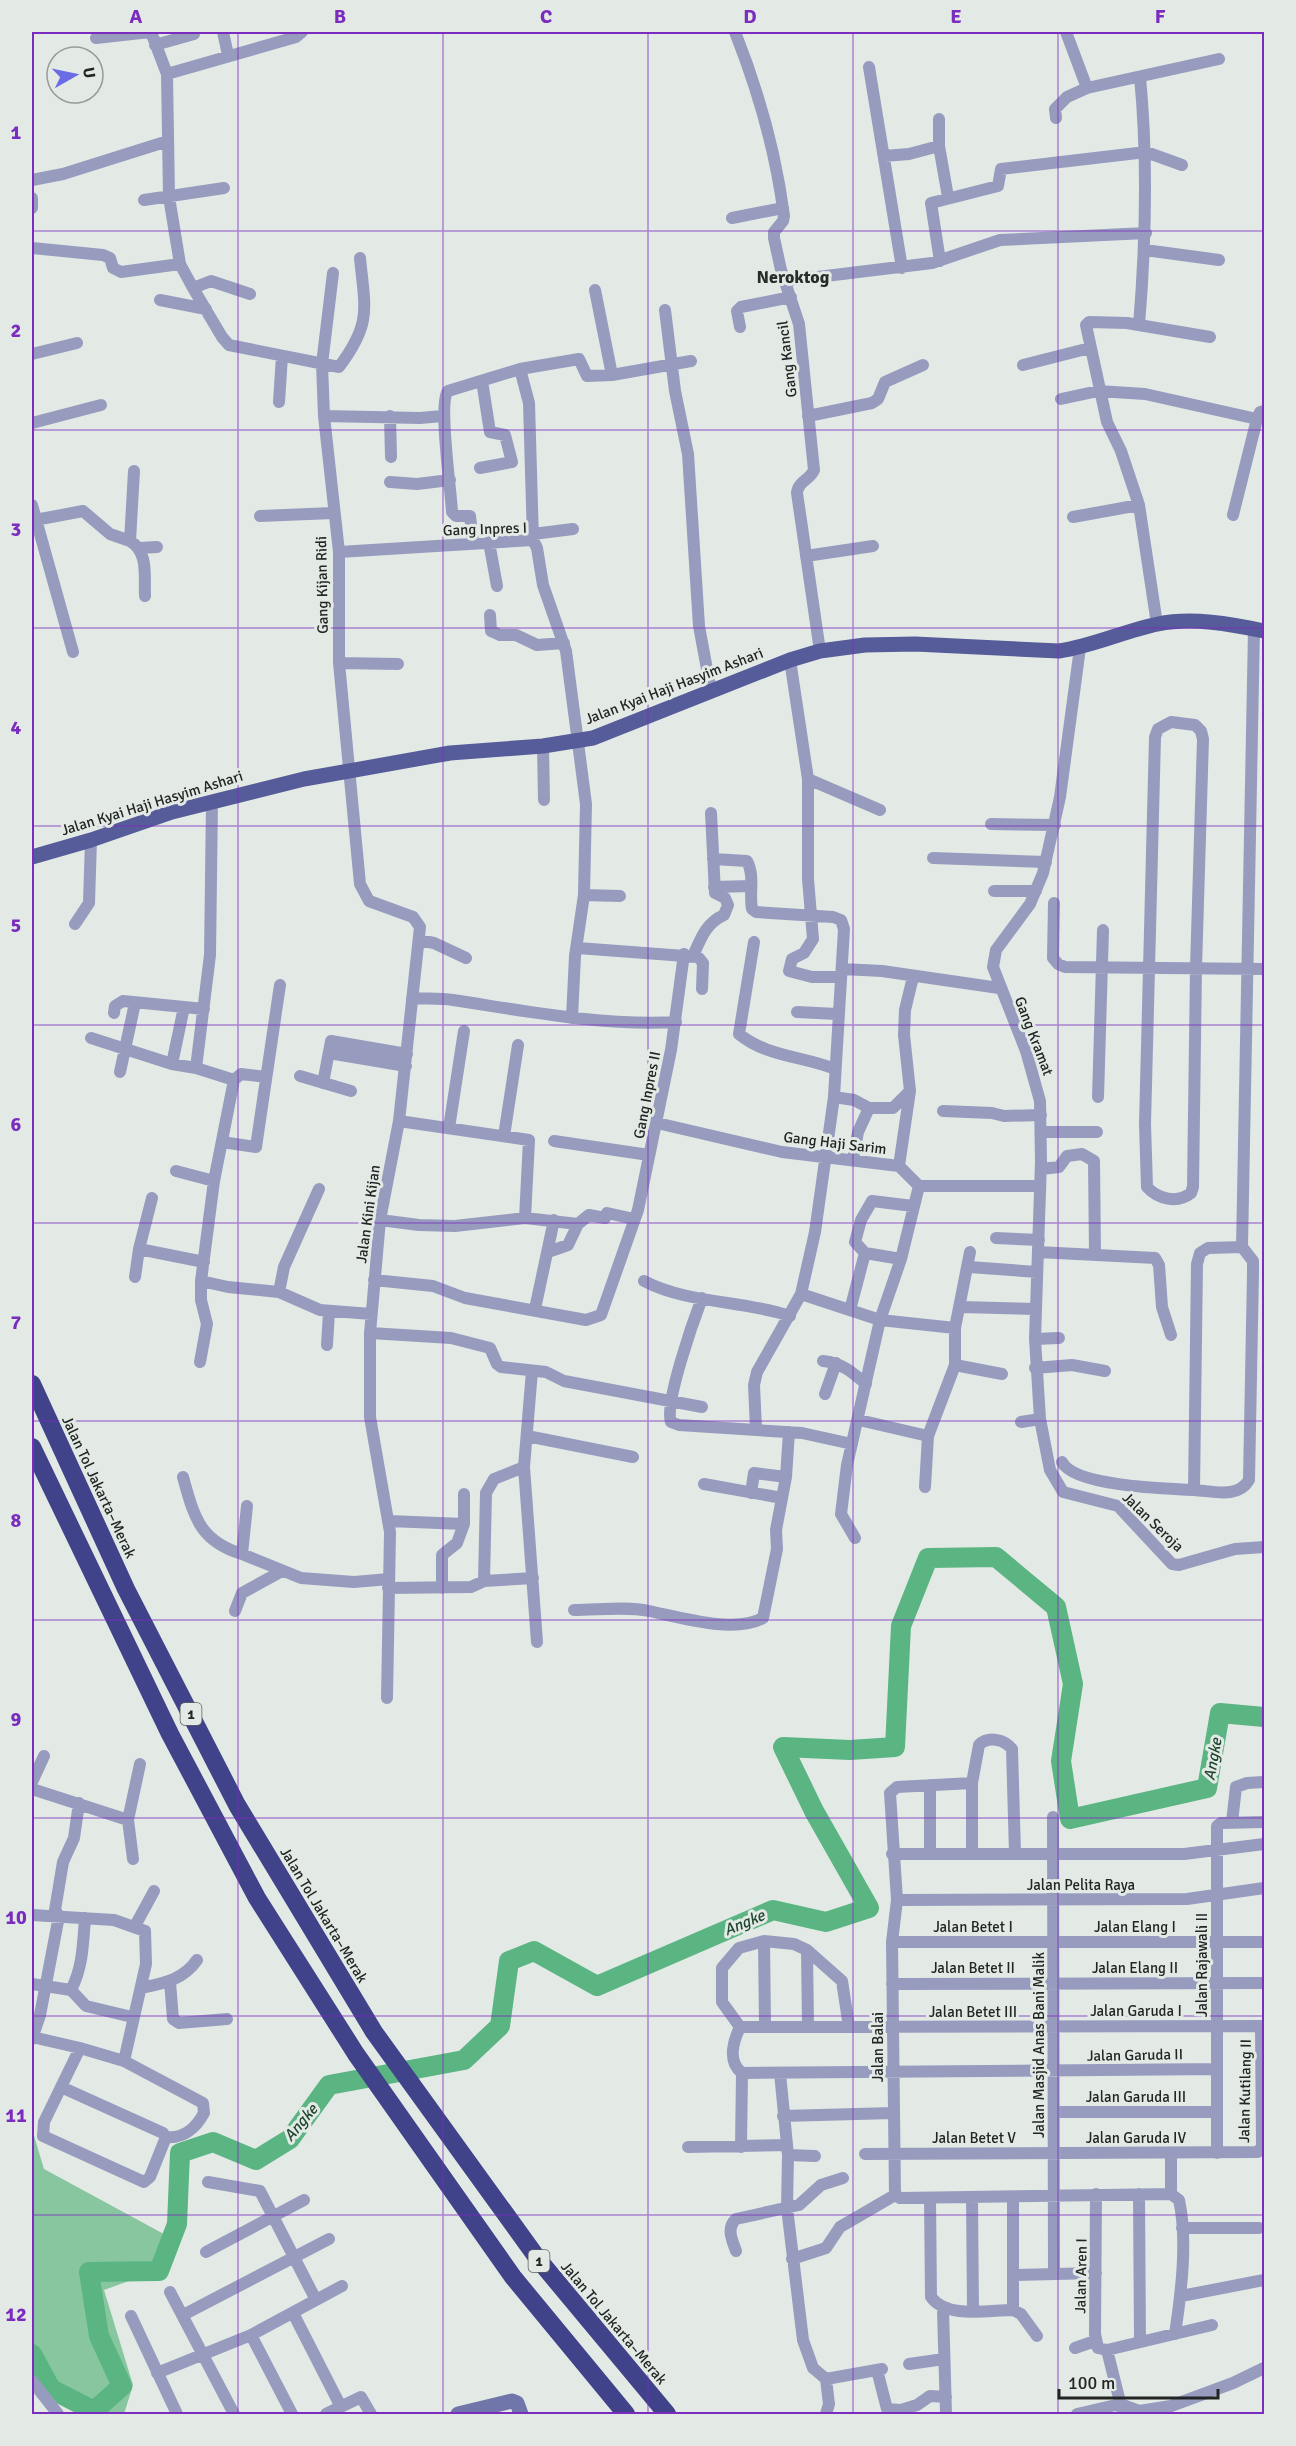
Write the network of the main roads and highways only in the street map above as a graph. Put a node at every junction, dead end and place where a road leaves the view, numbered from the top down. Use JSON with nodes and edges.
{"nodes":[{"id":1,"x":1259,"y":630,"type":"edge"},
{"id":2,"x":32,"y":857,"type":"edge"},
{"id":3,"x":32,"y":1384,"type":"edge"},
{"id":4,"x":32,"y":1447,"type":"edge"},
{"id":5,"x":626,"y":2415,"type":"edge"},
{"id":6,"x":667,"y":2415,"type":"edge"}],
"edges":[{"from":1,"to":2,"type":"main road","name":"Jalan Kyai Haji Hasyim Ashari"},
{"from":3,"to":6,"type":"highway","name":"Jalan Tol Jakarta–Merak","number":"1"},
{"from":4,"to":5,"type":"highway","number":"1"}]}
